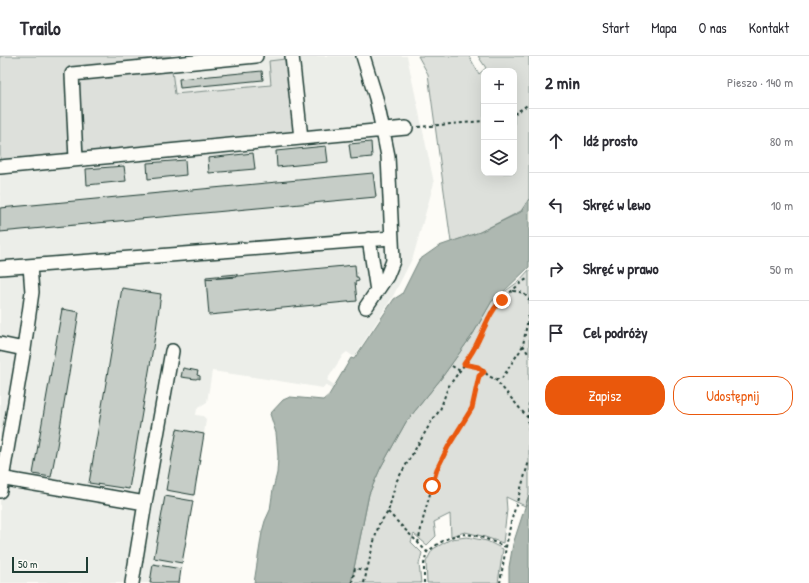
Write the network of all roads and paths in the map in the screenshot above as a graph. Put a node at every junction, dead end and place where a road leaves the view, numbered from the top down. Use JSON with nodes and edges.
{"nodes":[{"id":1,"x":256,"y":56,"type":"edge"},
{"id":2,"x":292,"y":56,"type":"edge"},
{"id":3,"x":363,"y":56,"type":"edge"},
{"id":4,"x":529,"y":104,"type":"edge"},
{"id":5,"x":517,"y":112,"type":"edge"},
{"id":6,"x":481,"y":121,"type":"edge"},
{"id":7,"x":406,"y":128,"type":"joint"},
{"id":8,"x":383,"y":130,"type":"junction"},
{"id":9,"x":301,"y":138,"type":"junction"},
{"id":10,"x":76,"y":159,"type":"junction"},
{"id":11,"x":0,"y":167,"type":"edge"},
{"id":12,"x":391,"y":238,"type":"junction"},
{"id":13,"x":369,"y":239,"type":"junction"},
{"id":14,"x":30,"y":266,"type":"junction"},
{"id":15,"x":0,"y":268,"type":"edge"},
{"id":16,"x":529,"y":278,"type":"edge"},
{"id":17,"x":377,"y":291,"type":"junction"},
{"id":18,"x":512,"y":291,"type":"junction"},
{"id":19,"x":529,"y":300,"type":"edge"},
{"id":20,"x":366,"y":307,"type":"dead end"},
{"id":21,"x":529,"y":313,"type":"edge"},
{"id":22,"x":0,"y":344,"type":"edge"},
{"id":23,"x":523,"y":345,"type":"junction"},
{"id":24,"x":24,"y":348,"type":"junction"},
{"id":25,"x":172,"y":351,"type":"dead end"},
{"id":26,"x":529,"y":355,"type":"edge"},
{"id":27,"x":464,"y":364,"type":"junction"},
{"id":28,"x":452,"y":366,"type":"dead end"},
{"id":29,"x":460,"y":371,"type":"junction"},
{"id":30,"x":484,"y":372,"type":"junction"},
{"id":31,"x":495,"y":379,"type":"junction"},
{"id":32,"x":529,"y":403,"type":"edge"},
{"id":33,"x":528,"y":418,"type":"edge"},
{"id":34,"x":529,"y":432,"type":"edge"},
{"id":35,"x":529,"y":461,"type":"edge"},
{"id":36,"x":1,"y":482,"type":"edge"},
{"id":37,"x":145,"y":503,"type":"junction"},
{"id":38,"x":388,"y":512,"type":"junction"},
{"id":39,"x":418,"y":543,"type":"junction"},
{"id":40,"x":506,"y":547,"type":"junction"},
{"id":41,"x":427,"y":552,"type":"junction"},
{"id":42,"x":367,"y":571,"type":"junction"},
{"id":43,"x":132,"y":583,"type":"edge"},
{"id":44,"x":352,"y":583,"type":"edge"},
{"id":45,"x":364,"y":583,"type":"edge"},
{"id":46,"x":424,"y":583,"type":"edge"},
{"id":47,"x":500,"y":583,"type":"edge"}],
"edges":[{"from":1,"to":10,"type":"lane"},
{"from":2,"to":9,"type":"lane"},
{"from":3,"to":8,"type":"lane"},
{"from":4,"to":5,"type":"path"},
{"from":6,"to":7,"type":"path"},
{"from":7,"to":8,"type":"lane"},
{"from":8,"to":9,"type":"lane"},
{"from":8,"to":12,"type":"lane"},
{"from":9,"to":10,"type":"lane"},
{"from":10,"to":11,"type":"lane"},
{"from":12,"to":13,"type":"lane"},
{"from":12,"to":17,"type":"lane"},
{"from":13,"to":14,"type":"lane"},
{"from":13,"to":17,"type":"lane"},
{"from":14,"to":15,"type":"lane"},
{"from":14,"to":24,"type":"lane"},
{"from":16,"to":18,"type":"path"},
{"from":17,"to":20,"type":"lane"},
{"from":18,"to":19,"type":"path"},
{"from":18,"to":27,"type":"path"},
{"from":21,"to":23,"type":"path"},
{"from":22,"to":24,"type":"lane"},
{"from":23,"to":26,"type":"path"},
{"from":23,"to":31,"type":"path"},
{"from":24,"to":36,"type":"lane"},
{"from":25,"to":37,"type":"lane"},
{"from":27,"to":29,"type":"path"},
{"from":27,"to":30,"type":"path"},
{"from":28,"to":29,"type":"path"},
{"from":29,"to":38,"type":"path"},
{"from":30,"to":31,"type":"path"},
{"from":30,"to":39,"type":"path"},
{"from":31,"to":33,"type":"path"},
{"from":32,"to":33,"type":"path"},
{"from":33,"to":34,"type":"path"},
{"from":35,"to":40,"type":"path"},
{"from":36,"to":37,"type":"lane"},
{"from":37,"to":43,"type":"lane"},
{"from":38,"to":39,"type":"path"},
{"from":38,"to":42,"type":"path"},
{"from":39,"to":41,"type":"path"},
{"from":40,"to":41,"type":"path"},
{"from":40,"to":47,"type":"path"},
{"from":41,"to":46,"type":"path"},
{"from":42,"to":44,"type":"path"},
{"from":42,"to":45,"type":"path"}]}
